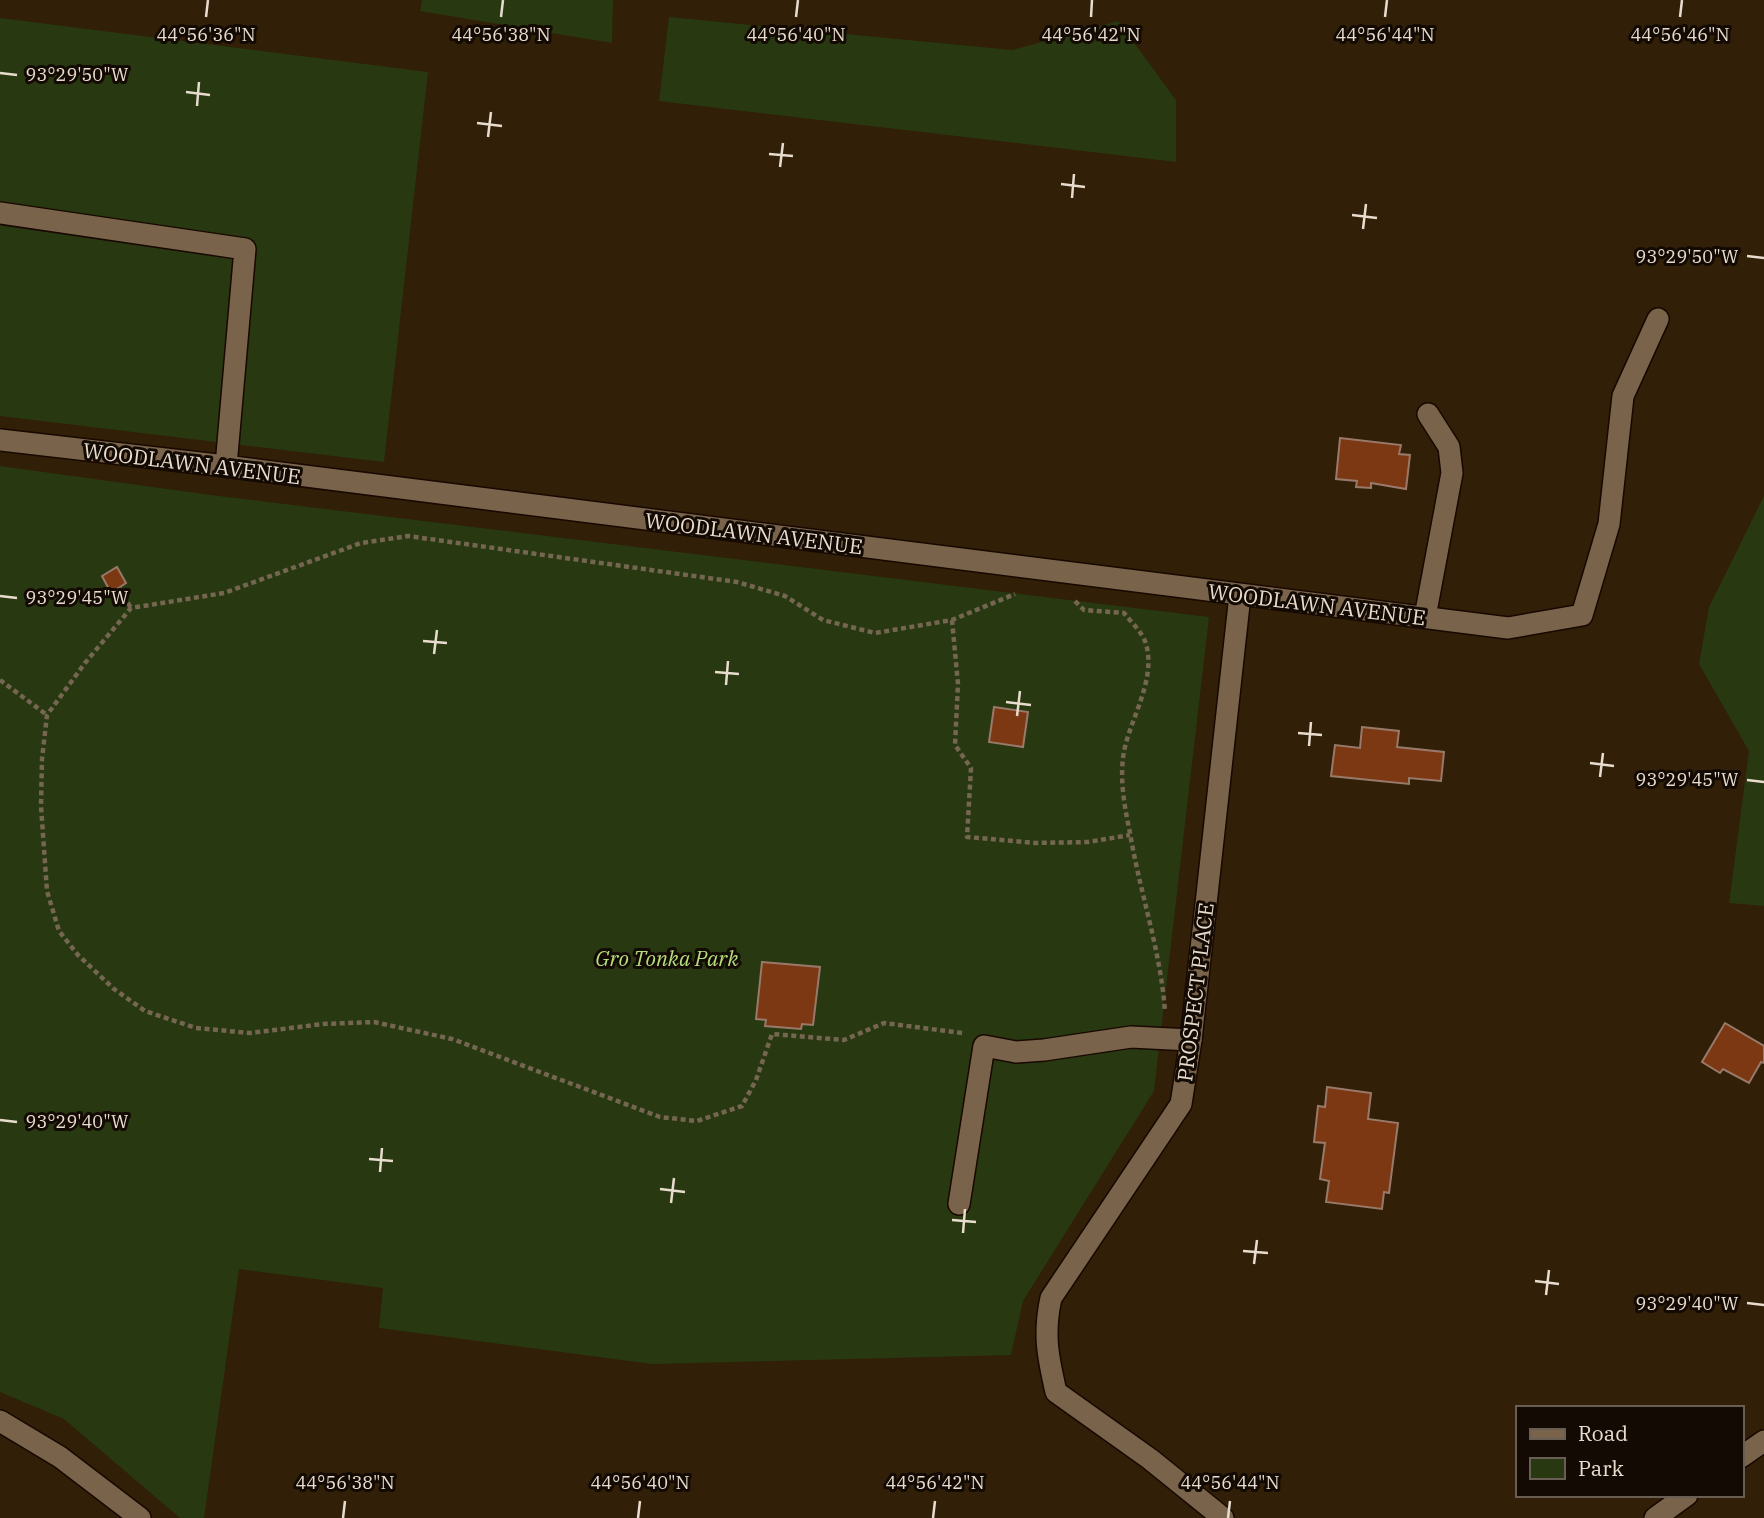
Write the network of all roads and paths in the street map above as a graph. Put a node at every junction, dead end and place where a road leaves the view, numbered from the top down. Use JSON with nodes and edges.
{"nodes":[{"id":1,"x":0,"y":213,"type":"edge"},
{"id":2,"x":1657,"y":319,"type":"dead end"},
{"id":3,"x":1428,"y":414,"type":"dead end"},
{"id":4,"x":0,"y":440,"type":"edge"},
{"id":5,"x":226,"y":466,"type":"junction"},
{"id":6,"x":119,"y":588,"type":"dead end"},
{"id":7,"x":1016,"y":594,"type":"dead end"},
{"id":8,"x":1240,"y":594,"type":"junction"},
{"id":9,"x":1070,"y":595,"type":"dead end"},
{"id":10,"x":131,"y":608,"type":"junction"},
{"id":11,"x":1424,"y":617,"type":"junction"},
{"id":12,"x":952,"y":620,"type":"junction"},
{"id":13,"x":0,"y":680,"type":"edge"},
{"id":14,"x":47,"y":715,"type":"junction"},
{"id":15,"x":1130,"y":835,"type":"junction"},
{"id":16,"x":1166,"y":1017,"type":"dead end"},
{"id":17,"x":1191,"y":1040,"type":"junction"},
{"id":18,"x":984,"y":1046,"type":"junction"},
{"id":19,"x":959,"y":1203,"type":"dead end"},
{"id":20,"x":0,"y":1421,"type":"edge"},
{"id":21,"x":1764,"y":1441,"type":"edge"},
{"id":22,"x":1743,"y":1456,"type":"edge"},
{"id":23,"x":1684,"y":1497,"type":"edge"},
{"id":24,"x":1218,"y":1517,"type":"edge"},
{"id":25,"x":140,"y":1518,"type":"edge"},
{"id":26,"x":1655,"y":1518,"type":"edge"}],
"edges":[{"from":1,"to":5,"type":"street"},
{"from":2,"to":11,"type":"street","name":"WOODLAWN AVENUE"},
{"from":3,"to":11,"type":"street"},
{"from":4,"to":5,"type":"street","name":"WOODLAWN AVENUE"},
{"from":5,"to":8,"type":"street","name":"WOODLAWN AVENUE"},
{"from":6,"to":10,"type":"path"},
{"from":7,"to":12,"type":"path"},
{"from":8,"to":11,"type":"street","name":"WOODLAWN AVENUE"},
{"from":8,"to":17,"type":"street","name":"PROSPECT PLACE"},
{"from":9,"to":15,"type":"path"},
{"from":10,"to":12,"type":"path"},
{"from":10,"to":14,"type":"path"},
{"from":12,"to":15,"type":"path"},
{"from":13,"to":14,"type":"path"},
{"from":14,"to":18,"type":"path"},
{"from":15,"to":16,"type":"path"},
{"from":17,"to":18,"type":"street"},
{"from":17,"to":24,"type":"street","name":"PROSPECT PLACE"},
{"from":18,"to":19,"type":"street"},
{"from":20,"to":25,"type":"street"},
{"from":21,"to":22,"type":"street"},
{"from":23,"to":26,"type":"street"}]}
